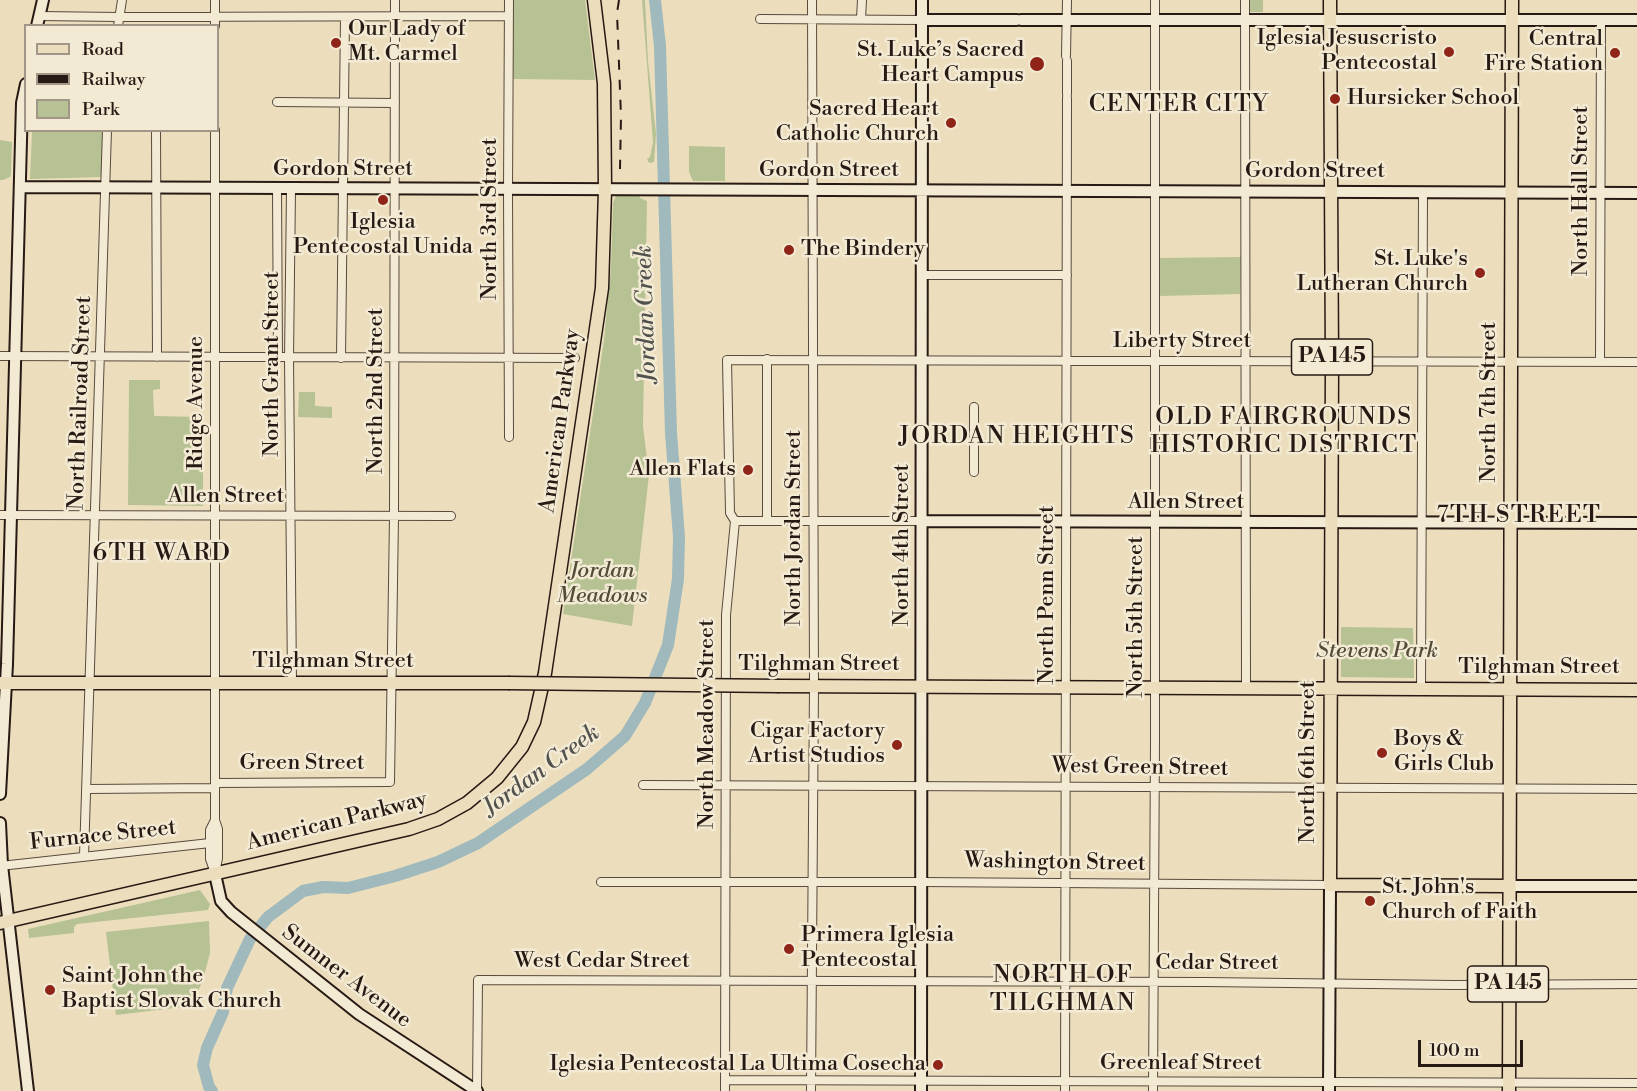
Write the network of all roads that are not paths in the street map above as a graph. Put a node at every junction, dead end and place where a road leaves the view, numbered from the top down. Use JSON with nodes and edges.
{"nodes":[{"id":1,"x":43,"y":0,"type":"edge"},
{"id":2,"x":122,"y":0,"type":"edge"},
{"id":3,"x":215,"y":0,"type":"edge"},
{"id":4,"x":396,"y":0,"type":"edge"},
{"id":5,"x":509,"y":0,"type":"edge"},
{"id":6,"x":594,"y":0,"type":"edge"},
{"id":7,"x":812,"y":0,"type":"edge"},
{"id":8,"x":862,"y":0,"type":"edge"},
{"id":9,"x":922,"y":0,"type":"edge"},
{"id":10,"x":1067,"y":0,"type":"edge"},
{"id":11,"x":1155,"y":0,"type":"edge"},
{"id":12,"x":1245,"y":0,"type":"edge"},
{"id":13,"x":1330,"y":0,"type":"edge"},
{"id":14,"x":1512,"y":0,"type":"edge"},
{"id":15,"x":509,"y":16,"type":"junction"},
{"id":16,"x":345,"y":17,"type":"junction"},
{"id":17,"x":395,"y":17,"type":"junction"},
{"id":18,"x":760,"y":19,"type":"dead end"},
{"id":19,"x":812,"y":19,"type":"junction"},
{"id":20,"x":861,"y":19,"type":"junction"},
{"id":21,"x":922,"y":20,"type":"junction"},
{"id":22,"x":1066,"y":20,"type":"junction"},
{"id":23,"x":1637,"y":20,"type":"edge"},
{"id":24,"x":38,"y":21,"type":"edge"},
{"id":25,"x":118,"y":21,"type":"edge"},
{"id":26,"x":157,"y":21,"type":"edge"},
{"id":27,"x":215,"y":21,"type":"edge"},
{"id":28,"x":1156,"y":21,"type":"junction"},
{"id":29,"x":1245,"y":21,"type":"junction"},
{"id":30,"x":1512,"y":21,"type":"junction"},
{"id":31,"x":1601,"y":21,"type":"junction"},
{"id":32,"x":1330,"y":22,"type":"junction"},
{"id":33,"x":24,"y":93,"type":"edge"},
{"id":34,"x":277,"y":102,"type":"dead end"},
{"id":35,"x":344,"y":102,"type":"junction"},
{"id":36,"x":395,"y":102,"type":"junction"},
{"id":37,"x":107,"y":132,"type":"edge"},
{"id":38,"x":156,"y":132,"type":"edge"},
{"id":39,"x":215,"y":132,"type":"edge"},
{"id":40,"x":20,"y":187,"type":"junction"},
{"id":41,"x":106,"y":188,"type":"junction"},
{"id":42,"x":157,"y":188,"type":"junction"},
{"id":43,"x":215,"y":189,"type":"junction"},
{"id":44,"x":277,"y":189,"type":"junction"},
{"id":45,"x":291,"y":189,"type":"junction"},
{"id":46,"x":342,"y":189,"type":"junction"},
{"id":47,"x":395,"y":190,"type":"junction"},
{"id":48,"x":508,"y":190,"type":"junction"},
{"id":49,"x":605,"y":190,"type":"junction"},
{"id":50,"x":812,"y":190,"type":"junction"},
{"id":51,"x":922,"y":191,"type":"junction"},
{"id":52,"x":1068,"y":191,"type":"junction"},
{"id":53,"x":1155,"y":191,"type":"junction"},
{"id":54,"x":1245,"y":192,"type":"junction"},
{"id":55,"x":1330,"y":192,"type":"junction"},
{"id":56,"x":1423,"y":193,"type":"junction"},
{"id":57,"x":1511,"y":193,"type":"junction"},
{"id":58,"x":1600,"y":193,"type":"junction"},
{"id":59,"x":1637,"y":193,"type":"edge"},
{"id":60,"x":922,"y":275,"type":"junction"},
{"id":61,"x":1067,"y":276,"type":"junction"},
{"id":62,"x":0,"y":356,"type":"edge"},
{"id":63,"x":15,"y":356,"type":"junction"},
{"id":64,"x":101,"y":357,"type":"junction"},
{"id":65,"x":157,"y":357,"type":"junction"},
{"id":66,"x":215,"y":358,"type":"junction"},
{"id":67,"x":278,"y":358,"type":"junction"},
{"id":68,"x":289,"y":358,"type":"junction"},
{"id":69,"x":341,"y":358,"type":"junction"},
{"id":70,"x":395,"y":358,"type":"junction"},
{"id":71,"x":575,"y":358,"type":"dead end"},
{"id":72,"x":509,"y":359,"type":"junction"},
{"id":73,"x":767,"y":359,"type":"junction"},
{"id":74,"x":812,"y":359,"type":"junction"},
{"id":75,"x":922,"y":359,"type":"junction"},
{"id":76,"x":727,"y":360,"type":"joint"},
{"id":77,"x":1067,"y":360,"type":"junction"},
{"id":78,"x":1154,"y":360,"type":"junction"},
{"id":79,"x":1245,"y":361,"type":"junction"},
{"id":80,"x":1332,"y":362,"type":"junction"},
{"id":81,"x":1422,"y":362,"type":"junction"},
{"id":82,"x":1510,"y":362,"type":"junction"},
{"id":83,"x":1600,"y":362,"type":"junction"},
{"id":84,"x":1637,"y":362,"type":"edge"},
{"id":85,"x":974,"y":407,"type":"dead end"},
{"id":86,"x":509,"y":437,"type":"dead end"},
{"id":87,"x":974,"y":472,"type":"dead end"},
{"id":88,"x":5,"y":515,"type":"edge"},
{"id":89,"x":95,"y":516,"type":"junction"},
{"id":90,"x":215,"y":516,"type":"junction"},
{"id":91,"x":451,"y":516,"type":"dead end"},
{"id":92,"x":292,"y":517,"type":"junction"},
{"id":93,"x":394,"y":517,"type":"junction"},
{"id":94,"x":767,"y":521,"type":"junction"},
{"id":95,"x":813,"y":521,"type":"junction"},
{"id":96,"x":922,"y":521,"type":"junction"},
{"id":97,"x":735,"y":522,"type":"junction"},
{"id":98,"x":1066,"y":522,"type":"junction"},
{"id":99,"x":1155,"y":522,"type":"junction"},
{"id":100,"x":1421,"y":522,"type":"junction"},
{"id":101,"x":1245,"y":523,"type":"junction"},
{"id":102,"x":1331,"y":523,"type":"junction"},
{"id":103,"x":1511,"y":523,"type":"junction"},
{"id":104,"x":1637,"y":523,"type":"edge"},
{"id":105,"x":3,"y":683,"type":"edge"},
{"id":106,"x":90,"y":683,"type":"junction"},
{"id":107,"x":215,"y":683,"type":"junction"},
{"id":108,"x":292,"y":683,"type":"junction"},
{"id":109,"x":391,"y":683,"type":"junction"},
{"id":110,"x":813,"y":686,"type":"junction"},
{"id":111,"x":922,"y":687,"type":"junction"},
{"id":112,"x":1066,"y":688,"type":"junction"},
{"id":113,"x":1155,"y":688,"type":"junction"},
{"id":114,"x":1246,"y":688,"type":"junction"},
{"id":115,"x":1509,"y":688,"type":"junction"},
{"id":116,"x":1330,"y":689,"type":"junction"},
{"id":117,"x":1421,"y":689,"type":"junction"},
{"id":118,"x":1637,"y":690,"type":"edge"},
{"id":119,"x":390,"y":782,"type":"joint"},
{"id":120,"x":726,"y":784,"type":"junction"},
{"id":121,"x":813,"y":784,"type":"junction"},
{"id":122,"x":922,"y":784,"type":"junction"},
{"id":123,"x":643,"y":785,"type":"dead end"},
{"id":124,"x":1066,"y":785,"type":"junction"},
{"id":125,"x":215,"y":786,"type":"junction"},
{"id":126,"x":1155,"y":787,"type":"junction"},
{"id":127,"x":1331,"y":787,"type":"junction"},
{"id":128,"x":1509,"y":788,"type":"junction"},
{"id":129,"x":86,"y":789,"type":"junction"},
{"id":130,"x":1637,"y":789,"type":"edge"},
{"id":131,"x":0,"y":794,"type":"edge"},
{"id":132,"x":215,"y":820,"type":"junction"},
{"id":133,"x":0,"y":823,"type":"edge"},
{"id":134,"x":210,"y":843,"type":"junction"},
{"id":135,"x":84,"y":856,"type":"junction"},
{"id":136,"x":1,"y":865,"type":"edge"},
{"id":137,"x":215,"y":874,"type":"junction"},
{"id":138,"x":601,"y":882,"type":"dead end"},
{"id":139,"x":726,"y":882,"type":"junction"},
{"id":140,"x":812,"y":882,"type":"junction"},
{"id":141,"x":922,"y":882,"type":"junction"},
{"id":142,"x":1065,"y":884,"type":"junction"},
{"id":143,"x":1154,"y":885,"type":"junction"},
{"id":144,"x":1330,"y":885,"type":"junction"},
{"id":145,"x":1509,"y":886,"type":"junction"},
{"id":146,"x":1637,"y":886,"type":"edge"},
{"id":147,"x":4,"y":922,"type":"edge"},
{"id":148,"x":725,"y":981,"type":"junction"},
{"id":149,"x":812,"y":981,"type":"junction"},
{"id":150,"x":921,"y":982,"type":"junction"},
{"id":151,"x":1065,"y":982,"type":"junction"},
{"id":152,"x":1154,"y":982,"type":"junction"},
{"id":153,"x":1329,"y":983,"type":"junction"},
{"id":154,"x":1508,"y":984,"type":"junction"},
{"id":155,"x":1637,"y":984,"type":"edge"},
{"id":156,"x":725,"y":1080,"type":"junction"},
{"id":157,"x":811,"y":1080,"type":"junction"},
{"id":158,"x":1065,"y":1082,"type":"junction"},
{"id":159,"x":1153,"y":1082,"type":"junction"},
{"id":160,"x":1637,"y":1083,"type":"edge"},
{"id":161,"x":921,"y":1086,"type":"edge"},
{"id":162,"x":1329,"y":1086,"type":"edge"},
{"id":163,"x":1509,"y":1087,"type":"edge"},
{"id":164,"x":28,"y":1091,"type":"edge"},
{"id":165,"x":477,"y":1091,"type":"edge"},
{"id":166,"x":725,"y":1091,"type":"edge"},
{"id":167,"x":811,"y":1091,"type":"edge"},
{"id":168,"x":1065,"y":1091,"type":"edge"},
{"id":169,"x":1153,"y":1091,"type":"edge"}],
"edges":[{"from":1,"to":24,"type":"street"},
{"from":2,"to":25,"type":"street"},
{"from":3,"to":27,"type":"street"},
{"from":4,"to":17,"type":"street","name":"North 2nd Street"},
{"from":5,"to":15,"type":"street","name":"North 3rd Street"},
{"from":6,"to":49,"type":"main road","name":"American Parkway"},
{"from":7,"to":19,"type":"street","name":"North Jordan Street"},
{"from":8,"to":20,"type":"street"},
{"from":9,"to":21,"type":"street","name":"North 4th Street"},
{"from":10,"to":22,"type":"street","name":"North Penn Street"},
{"from":11,"to":28,"type":"street","name":"North 5th Street"},
{"from":12,"to":29,"type":"street"},
{"from":13,"to":32,"type":"main road","name":"North 6th Street","number":"PA 145"},
{"from":14,"to":30,"type":"main road","name":"North 7th Street","number":"PA 145"},
{"from":15,"to":17,"type":"street"},
{"from":15,"to":48,"type":"street","name":"North 3rd Street"},
{"from":16,"to":17,"type":"street"},
{"from":16,"to":27,"type":"street"},
{"from":16,"to":35,"type":"street"},
{"from":17,"to":36,"type":"street","name":"North 2nd Street"},
{"from":18,"to":19,"type":"street"},
{"from":19,"to":20,"type":"street"},
{"from":19,"to":50,"type":"street","name":"North Jordan Street"},
{"from":20,"to":21,"type":"street"},
{"from":21,"to":22,"type":"street"},
{"from":21,"to":51,"type":"street","name":"North 4th Street"},
{"from":22,"to":28,"type":"street"},
{"from":22,"to":52,"type":"street","name":"North Penn Street"},
{"from":23,"to":31,"type":"street"},
{"from":24,"to":25,"type":"street"},
{"from":25,"to":26,"type":"street"},
{"from":26,"to":27,"type":"street"},
{"from":28,"to":29,"type":"street"},
{"from":28,"to":53,"type":"street","name":"North 5th Street"},
{"from":29,"to":32,"type":"street"},
{"from":29,"to":54,"type":"street"},
{"from":30,"to":31,"type":"street"},
{"from":30,"to":32,"type":"street"},
{"from":30,"to":57,"type":"main road","name":"North 7th Street","number":"PA 145"},
{"from":31,"to":58,"type":"street","name":"North Hall Street"},
{"from":32,"to":55,"type":"main road","name":"North 6th Street","number":"PA 145"},
{"from":33,"to":40,"type":"street"},
{"from":34,"to":35,"type":"street"},
{"from":35,"to":36,"type":"street"},
{"from":35,"to":46,"type":"street"},
{"from":36,"to":47,"type":"street","name":"North 2nd Street"},
{"from":37,"to":41,"type":"street","name":"North Railroad Street"},
{"from":38,"to":42,"type":"street"},
{"from":39,"to":43,"type":"street","name":"Ridge Avenue"},
{"from":40,"to":41,"type":"street","name":"Gordon Street"},
{"from":40,"to":63,"type":"street"},
{"from":41,"to":42,"type":"street","name":"Gordon Street"},
{"from":41,"to":64,"type":"street","name":"North Railroad Street"},
{"from":42,"to":43,"type":"street","name":"Gordon Street"},
{"from":42,"to":65,"type":"street"},
{"from":43,"to":44,"type":"street","name":"Gordon Street"},
{"from":43,"to":66,"type":"street","name":"Ridge Avenue"},
{"from":44,"to":45,"type":"street","name":"Gordon Street"},
{"from":44,"to":67,"type":"street"},
{"from":45,"to":46,"type":"street","name":"Gordon Street"},
{"from":45,"to":68,"type":"street","name":"North Grant Street"},
{"from":46,"to":47,"type":"street","name":"Gordon Street"},
{"from":46,"to":69,"type":"street"},
{"from":47,"to":48,"type":"street","name":"Gordon Street"},
{"from":47,"to":70,"type":"street","name":"North 2nd Street"},
{"from":48,"to":49,"type":"street","name":"Gordon Street"},
{"from":48,"to":72,"type":"street","name":"North 3rd Street"},
{"from":49,"to":50,"type":"street","name":"Gordon Street"},
{"from":49,"to":137,"type":"main road","name":"American Parkway"},
{"from":50,"to":51,"type":"street","name":"Gordon Street"},
{"from":50,"to":74,"type":"street","name":"North Jordan Street"},
{"from":51,"to":52,"type":"street","name":"Gordon Street"},
{"from":51,"to":60,"type":"street","name":"North 4th Street"},
{"from":52,"to":53,"type":"street","name":"Gordon Street"},
{"from":52,"to":61,"type":"street","name":"North Penn Street"},
{"from":53,"to":54,"type":"street","name":"Gordon Street"},
{"from":53,"to":78,"type":"street","name":"North 5th Street"},
{"from":54,"to":55,"type":"street","name":"Gordon Street"},
{"from":54,"to":79,"type":"street"},
{"from":55,"to":56,"type":"street","name":"Gordon Street"},
{"from":55,"to":80,"type":"main road","name":"North 6th Street","number":"PA 145"},
{"from":56,"to":57,"type":"street","name":"Gordon Street"},
{"from":56,"to":81,"type":"street"},
{"from":57,"to":58,"type":"street","name":"Gordon Street"},
{"from":57,"to":82,"type":"main road","name":"North 7th Street","number":"PA 145"},
{"from":58,"to":59,"type":"street","name":"Gordon Street"},
{"from":58,"to":83,"type":"street","name":"North Hall Street"},
{"from":60,"to":61,"type":"street"},
{"from":60,"to":75,"type":"street","name":"North 4th Street"},
{"from":61,"to":77,"type":"street","name":"North Penn Street"},
{"from":62,"to":63,"type":"street"},
{"from":63,"to":64,"type":"street"},
{"from":63,"to":88,"type":"street"},
{"from":64,"to":65,"type":"street"},
{"from":64,"to":89,"type":"street","name":"North Railroad Street"},
{"from":65,"to":66,"type":"street"},
{"from":66,"to":67,"type":"street"},
{"from":66,"to":90,"type":"street","name":"Ridge Avenue"},
{"from":67,"to":68,"type":"street"},
{"from":68,"to":69,"type":"street"},
{"from":68,"to":92,"type":"street","name":"North Grant Street"},
{"from":69,"to":70,"type":"street"},
{"from":70,"to":72,"type":"street"},
{"from":70,"to":93,"type":"street","name":"North 2nd Street"},
{"from":71,"to":72,"type":"street"},
{"from":72,"to":86,"type":"street","name":"North 3rd Street"},
{"from":73,"to":74,"type":"street","name":"Liberty Street"},
{"from":73,"to":76,"type":"street","name":"Liberty Street"},
{"from":73,"to":94,"type":"street"},
{"from":74,"to":75,"type":"street","name":"Liberty Street"},
{"from":74,"to":95,"type":"street","name":"North Jordan Street"},
{"from":75,"to":77,"type":"street","name":"Liberty Street"},
{"from":75,"to":96,"type":"street","name":"North 4th Street"},
{"from":76,"to":97,"type":"street","name":"North Meadow Street"},
{"from":77,"to":78,"type":"street","name":"Liberty Street"},
{"from":77,"to":98,"type":"street","name":"North Penn Street"},
{"from":78,"to":79,"type":"street","name":"Liberty Street"},
{"from":78,"to":99,"type":"street","name":"North 5th Street"},
{"from":79,"to":80,"type":"street","name":"Liberty Street"},
{"from":79,"to":101,"type":"street"},
{"from":80,"to":81,"type":"street","name":"Liberty Street"},
{"from":80,"to":102,"type":"main road","name":"North 6th Street","number":"PA 145"},
{"from":81,"to":82,"type":"street","name":"Liberty Street"},
{"from":81,"to":100,"type":"street"},
{"from":82,"to":83,"type":"street","name":"Liberty Street"},
{"from":82,"to":103,"type":"main road","name":"North 7th Street","number":"PA 145"},
{"from":83,"to":84,"type":"street","name":"Liberty Street"},
{"from":85,"to":87,"type":"street"},
{"from":88,"to":89,"type":"street","name":"Allen Street"},
{"from":88,"to":105,"type":"street"},
{"from":89,"to":90,"type":"street","name":"Allen Street"},
{"from":89,"to":106,"type":"street","name":"North Railroad Street"},
{"from":90,"to":92,"type":"street","name":"Allen Street"},
{"from":90,"to":107,"type":"street","name":"Ridge Avenue"},
{"from":91,"to":93,"type":"street","name":"Allen Street"},
{"from":92,"to":93,"type":"street","name":"Allen Street"},
{"from":92,"to":108,"type":"street","name":"North Grant Street"},
{"from":93,"to":109,"type":"street","name":"North 2nd Street"},
{"from":94,"to":95,"type":"street","name":"Allen Street"},
{"from":94,"to":97,"type":"street","name":"Allen Street"},
{"from":95,"to":96,"type":"street","name":"Allen Street"},
{"from":95,"to":110,"type":"street","name":"North Jordan Street"},
{"from":96,"to":98,"type":"street","name":"Allen Street"},
{"from":96,"to":111,"type":"street","name":"North 4th Street"},
{"from":97,"to":120,"type":"street","name":"North Meadow Street"},
{"from":98,"to":99,"type":"street","name":"Allen Street"},
{"from":98,"to":112,"type":"street","name":"North Penn Street"},
{"from":99,"to":101,"type":"street","name":"Allen Street"},
{"from":99,"to":113,"type":"street","name":"North 5th Street"},
{"from":100,"to":102,"type":"street","name":"Allen Street"},
{"from":100,"to":103,"type":"street","name":"Allen Street"},
{"from":100,"to":117,"type":"street"},
{"from":101,"to":102,"type":"street","name":"Allen Street"},
{"from":101,"to":114,"type":"street"},
{"from":102,"to":116,"type":"main road","name":"North 6th Street","number":"PA 145"},
{"from":103,"to":104,"type":"street","name":"Allen Street"},
{"from":103,"to":115,"type":"main road","name":"North 7th Street","number":"PA 145"},
{"from":105,"to":106,"type":"main road","name":"Tilghman Street"},
{"from":105,"to":131,"type":"street"},
{"from":106,"to":107,"type":"main road","name":"Tilghman Street"},
{"from":106,"to":129,"type":"street","name":"North Railroad Street"},
{"from":107,"to":108,"type":"main road","name":"Tilghman Street"},
{"from":107,"to":125,"type":"street","name":"Ridge Avenue"},
{"from":108,"to":109,"type":"main road","name":"Tilghman Street"},
{"from":109,"to":110,"type":"main road","name":"Tilghman Street","bridge":true},
{"from":109,"to":119,"type":"street","name":"North 2nd Street"},
{"from":110,"to":111,"type":"main road","name":"Tilghman Street"},
{"from":110,"to":121,"type":"street","name":"North Jordan Street"},
{"from":111,"to":112,"type":"main road","name":"Tilghman Street"},
{"from":111,"to":122,"type":"street","name":"North 4th Street"},
{"from":112,"to":113,"type":"main road","name":"Tilghman Street"},
{"from":112,"to":124,"type":"street","name":"North Penn Street"},
{"from":113,"to":114,"type":"main road","name":"Tilghman Street"},
{"from":113,"to":126,"type":"street","name":"North 5th Street"},
{"from":114,"to":116,"type":"main road","name":"Tilghman Street"},
{"from":115,"to":117,"type":"main road","name":"Tilghman Street"},
{"from":115,"to":118,"type":"main road","name":"Tilghman Street"},
{"from":115,"to":128,"type":"main road","name":"North 7th Street","number":"PA 145"},
{"from":116,"to":117,"type":"main road","name":"Tilghman Street"},
{"from":116,"to":127,"type":"main road","name":"North 6th Street","number":"PA 145"},
{"from":119,"to":125,"type":"street","name":"Green Street"},
{"from":120,"to":121,"type":"street","name":"West Green Street"},
{"from":120,"to":123,"type":"street","name":"West Green Street"},
{"from":120,"to":139,"type":"street","name":"North Meadow Street"},
{"from":121,"to":122,"type":"street","name":"West Green Street"},
{"from":121,"to":140,"type":"street","name":"North Jordan Street"},
{"from":122,"to":124,"type":"street","name":"West Green Street"},
{"from":122,"to":141,"type":"street","name":"North 4th Street"},
{"from":124,"to":126,"type":"street","name":"West Green Street"},
{"from":124,"to":142,"type":"street","name":"North Penn Street"},
{"from":125,"to":129,"type":"street","name":"Green Street"},
{"from":125,"to":132,"type":"street","name":"Ridge Avenue"},
{"from":126,"to":127,"type":"street","name":"West Green Street"},
{"from":126,"to":143,"type":"street","name":"North 5th Street"},
{"from":127,"to":128,"type":"street","name":"West Green Street"},
{"from":127,"to":144,"type":"main road","name":"North 6th Street","number":"PA 145"},
{"from":128,"to":130,"type":"street","name":"West Green Street"},
{"from":128,"to":145,"type":"main road","name":"North 7th Street","number":"PA 145"},
{"from":129,"to":135,"type":"street","name":"North Railroad Street"},
{"from":132,"to":134,"type":"street","name":"Ridge Avenue"},
{"from":132,"to":137,"type":"street","name":"Ridge Avenue"},
{"from":133,"to":136,"type":"street"},
{"from":134,"to":135,"type":"street","name":"Furnace Street"},
{"from":134,"to":137,"type":"street","name":"Ridge Avenue"},
{"from":135,"to":136,"type":"street","name":"Furnace Street"},
{"from":136,"to":147,"type":"street"},
{"from":137,"to":147,"type":"main road","name":"American Parkway"},
{"from":137,"to":165,"type":"street","name":"Sumner Avenue"},
{"from":138,"to":139,"type":"street","name":"Washington Street"},
{"from":139,"to":140,"type":"street","name":"Washington Street"},
{"from":139,"to":148,"type":"street","name":"North Meadow Street"},
{"from":140,"to":141,"type":"street","name":"Washington Street"},
{"from":140,"to":149,"type":"street","name":"North Jordan Street"},
{"from":141,"to":142,"type":"street","name":"Washington Street"},
{"from":141,"to":150,"type":"street","name":"North 4th Street"},
{"from":142,"to":143,"type":"street","name":"Washington Street"},
{"from":142,"to":151,"type":"street","name":"North Penn Street"},
{"from":143,"to":144,"type":"street","name":"Washington Street"},
{"from":143,"to":152,"type":"street","name":"North 5th Street"},
{"from":144,"to":145,"type":"main road","name":"Washington Street"},
{"from":144,"to":153,"type":"street","name":"North 6th Street"},
{"from":145,"to":146,"type":"street"},
{"from":145,"to":154,"type":"main road","name":"North 7th Street","number":"PA 145"},
{"from":147,"to":164,"type":"street"},
{"from":148,"to":149,"type":"street","name":"Cedar Street"},
{"from":148,"to":156,"type":"street","name":"North Meadow Street"},
{"from":148,"to":165,"type":"street","name":"West Cedar Street"},
{"from":149,"to":150,"type":"street","name":"Cedar Street"},
{"from":149,"to":157,"type":"street","name":"North Jordan Street"},
{"from":150,"to":151,"type":"street","name":"Cedar Street"},
{"from":150,"to":161,"type":"street","name":"North 4th Street"},
{"from":151,"to":152,"type":"street","name":"Cedar Street"},
{"from":151,"to":158,"type":"street","name":"North Penn Street"},
{"from":152,"to":153,"type":"street","name":"Cedar Street"},
{"from":152,"to":159,"type":"street","name":"North 5th Street"},
{"from":153,"to":154,"type":"street","name":"Cedar Street"},
{"from":153,"to":162,"type":"street","name":"North 6th Street"},
{"from":154,"to":155,"type":"street","name":"Cedar Street"},
{"from":154,"to":163,"type":"main road","name":"North 7th Street","number":"PA 145"},
{"from":156,"to":157,"type":"street","name":"Greenleaf Street"},
{"from":156,"to":166,"type":"street","name":"North Meadow Street"},
{"from":157,"to":161,"type":"street","name":"Greenleaf Street"},
{"from":157,"to":167,"type":"street","name":"North Jordan Street"},
{"from":158,"to":159,"type":"street","name":"Greenleaf Street"},
{"from":158,"to":161,"type":"street","name":"Greenleaf Street"},
{"from":158,"to":168,"type":"street","name":"North Penn Street"},
{"from":159,"to":162,"type":"street","name":"Greenleaf Street"},
{"from":159,"to":169,"type":"street","name":"North 5th Street"},
{"from":160,"to":163,"type":"street","name":"Greenleaf Street"},
{"from":162,"to":163,"type":"street","name":"Greenleaf Street"}]}
